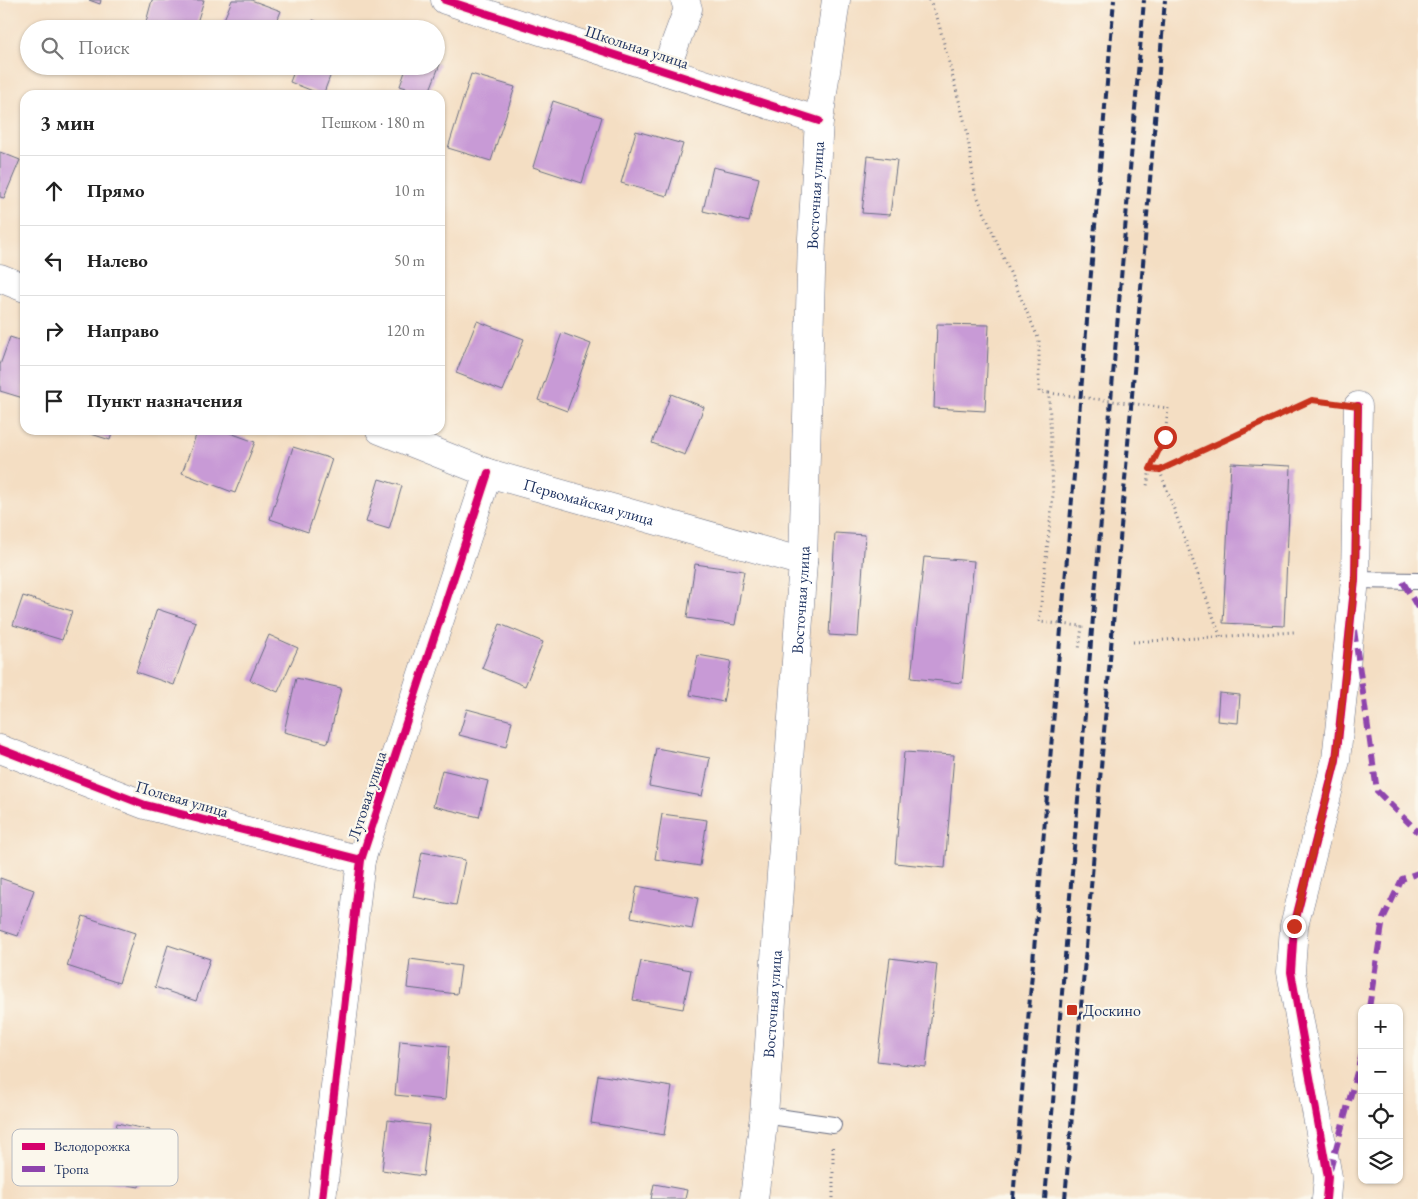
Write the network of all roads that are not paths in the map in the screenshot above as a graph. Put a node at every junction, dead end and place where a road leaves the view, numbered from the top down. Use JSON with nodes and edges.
{"nodes":[{"id":1,"x":445,"y":0,"type":"edge"},
{"id":2,"x":685,"y":0,"type":"edge"},
{"id":3,"x":836,"y":0,"type":"edge"},
{"id":4,"x":665,"y":71,"type":"junction"},
{"id":5,"x":819,"y":121,"type":"junction"},
{"id":6,"x":0,"y":278,"type":"edge"},
{"id":7,"x":20,"y":286,"type":"edge"},
{"id":8,"x":1358,"y":406,"type":"road end"},
{"id":9,"x":393,"y":435,"type":"edge"},
{"id":10,"x":488,"y":473,"type":"junction"},
{"id":11,"x":803,"y":562,"type":"junction"},
{"id":12,"x":1355,"y":580,"type":"junction"},
{"id":13,"x":1418,"y":582,"type":"edge"},
{"id":14,"x":0,"y":749,"type":"edge"},
{"id":15,"x":361,"y":860,"type":"junction"},
{"id":16,"x":764,"y":1115,"type":"junction"},
{"id":17,"x":833,"y":1125,"type":"road end"},
{"id":18,"x":322,"y":1199,"type":"edge"},
{"id":19,"x":754,"y":1199,"type":"edge"},
{"id":20,"x":1326,"y":1199,"type":"edge"}],
"edges":[{"from":1,"to":4,"type":"street","name":"Школьная улица"},
{"from":2,"to":4,"type":"street"},
{"from":3,"to":5,"type":"street","name":"Восточная улица"},
{"from":4,"to":5,"type":"street","name":"Школьная улица"},
{"from":5,"to":11,"type":"street","name":"Восточная улица"},
{"from":6,"to":7,"type":"street"},
{"from":8,"to":12,"type":"street"},
{"from":9,"to":10,"type":"street","name":"Первомайская улица"},
{"from":10,"to":11,"type":"street","name":"Первомайская улица"},
{"from":10,"to":15,"type":"street","name":"Луговая улица"},
{"from":11,"to":16,"type":"street","name":"Восточная улица"},
{"from":12,"to":13,"type":"lane"},
{"from":12,"to":20,"type":"street"},
{"from":14,"to":15,"type":"street","name":"Полевая улица"},
{"from":15,"to":18,"type":"street","name":"Луговая улица"},
{"from":16,"to":17,"type":"lane"},
{"from":16,"to":19,"type":"street","name":"Восточная улица"}]}
